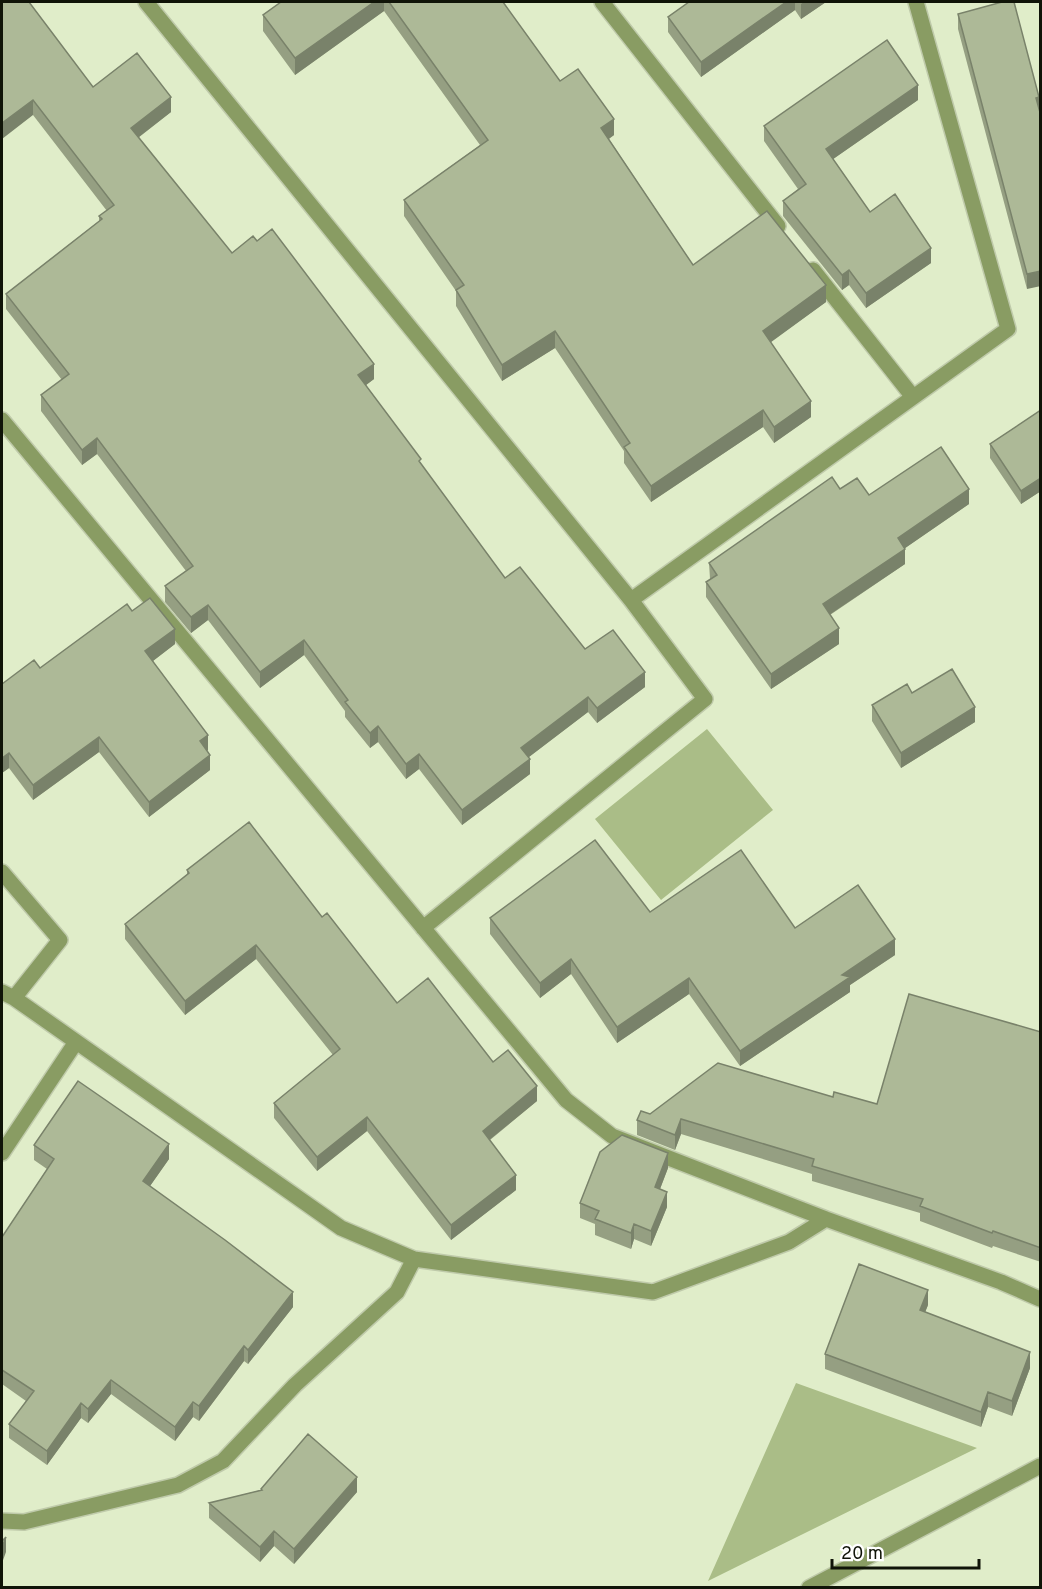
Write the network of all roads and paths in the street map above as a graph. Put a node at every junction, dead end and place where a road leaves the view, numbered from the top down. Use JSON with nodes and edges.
{"nodes":[{"id":1,"x":146,"y":2,"type":"edge"},
{"id":2,"x":602,"y":2,"type":"edge"},
{"id":3,"x":916,"y":2,"type":"edge"},
{"id":4,"x":787,"y":237,"type":"edge"},
{"id":5,"x":802,"y":256,"type":"edge"},
{"id":6,"x":913,"y":397,"type":"junction"},
{"id":7,"x":2,"y":420,"type":"edge"},
{"id":8,"x":631,"y":600,"type":"junction"},
{"id":9,"x":2,"y":872,"type":"edge"},
{"id":10,"x":423,"y":928,"type":"junction"},
{"id":11,"x":8,"y":995,"type":"edge"},
{"id":12,"x":76,"y":1042,"type":"junction"},
{"id":13,"x":2,"y":1153,"type":"edge"},
{"id":14,"x":826,"y":1219,"type":"junction"},
{"id":15,"x":414,"y":1259,"type":"junction"},
{"id":16,"x":1041,"y":1299,"type":"edge"},
{"id":17,"x":1041,"y":1466,"type":"edge"},
{"id":18,"x":2,"y":1521,"type":"edge"},
{"id":19,"x":809,"y":1587,"type":"edge"}],
"edges":[{"from":1,"to":8,"type":"street"},
{"from":2,"to":4,"type":"street"},
{"from":3,"to":6,"type":"street"},
{"from":5,"to":6,"type":"street"},
{"from":6,"to":8,"type":"street"},
{"from":7,"to":10,"type":"street"},
{"from":8,"to":10,"type":"street"},
{"from":9,"to":11,"type":"street"},
{"from":10,"to":14,"type":"street"},
{"from":11,"to":12,"type":"street"},
{"from":12,"to":13,"type":"street"},
{"from":12,"to":15,"type":"street"},
{"from":14,"to":15,"type":"street"},
{"from":14,"to":16,"type":"street"},
{"from":15,"to":18,"type":"street"},
{"from":17,"to":19,"type":"street"}]}
